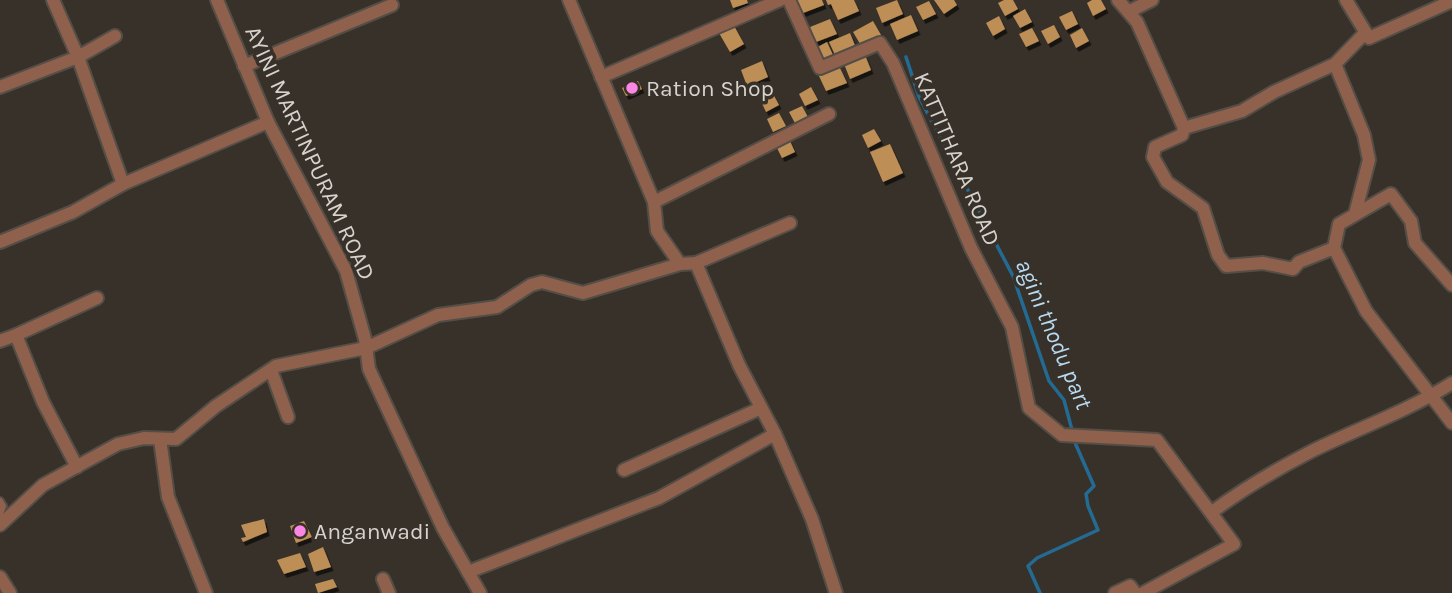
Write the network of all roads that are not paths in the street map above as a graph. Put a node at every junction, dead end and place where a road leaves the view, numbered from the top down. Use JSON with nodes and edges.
{"nodes":[{"id":1,"x":52,"y":0,"type":"edge"},
{"id":2,"x":217,"y":0,"type":"edge"},
{"id":3,"x":569,"y":0,"type":"edge"},
{"id":4,"x":780,"y":0,"type":"edge"},
{"id":5,"x":789,"y":0,"type":"edge"},
{"id":6,"x":1118,"y":0,"type":"edge"},
{"id":7,"x":1152,"y":0,"type":"edge"},
{"id":8,"x":1346,"y":0,"type":"edge"},
{"id":9,"x":1452,"y":1,"type":"edge"},
{"id":10,"x":392,"y":5,"type":"dead end"},
{"id":11,"x":1130,"y":10,"type":"junction"},
{"id":12,"x":1365,"y":33,"type":"junction"},
{"id":13,"x":116,"y":36,"type":"dead end"},
{"id":14,"x":78,"y":57,"type":"junction"},
{"id":15,"x":1335,"y":64,"type":"junction"},
{"id":16,"x":244,"y":66,"type":"junction"},
{"id":17,"x":601,"y":77,"type":"junction"},
{"id":18,"x":1,"y":82,"type":"edge"},
{"id":19,"x":829,"y":114,"type":"dead end"},
{"id":20,"x":268,"y":122,"type":"junction"},
{"id":21,"x":1184,"y":128,"type":"junction"},
{"id":22,"x":123,"y":184,"type":"junction"},
{"id":23,"x":654,"y":202,"type":"junction"},
{"id":24,"x":1355,"y":215,"type":"junction"},
{"id":25,"x":790,"y":223,"type":"dead end"},
{"id":26,"x":0,"y":242,"type":"edge"},
{"id":27,"x":1334,"y":248,"type":"junction"},
{"id":28,"x":696,"y":263,"type":"junction"},
{"id":29,"x":680,"y":264,"type":"junction"},
{"id":30,"x":1452,"y":285,"type":"edge"},
{"id":31,"x":97,"y":298,"type":"dead end"},
{"id":32,"x":16,"y":335,"type":"junction"},
{"id":33,"x":0,"y":341,"type":"edge"},
{"id":34,"x":366,"y":348,"type":"junction"},
{"id":35,"x":271,"y":370,"type":"junction"},
{"id":36,"x":1452,"y":383,"type":"edge"},
{"id":37,"x":1432,"y":396,"type":"junction"},
{"id":38,"x":761,"y":408,"type":"junction"},
{"id":39,"x":288,"y":417,"type":"dead end"},
{"id":40,"x":1452,"y":423,"type":"edge"},
{"id":41,"x":775,"y":434,"type":"junction"},
{"id":42,"x":160,"y":439,"type":"junction"},
{"id":43,"x":77,"y":467,"type":"junction"},
{"id":44,"x":624,"y":471,"type":"dead end"},
{"id":45,"x":0,"y":501,"type":"edge"},
{"id":46,"x":1212,"y":512,"type":"junction"},
{"id":47,"x":0,"y":514,"type":"edge"},
{"id":48,"x":0,"y":525,"type":"edge"},
{"id":49,"x":468,"y":572,"type":"junction"},
{"id":50,"x":0,"y":577,"type":"edge"},
{"id":51,"x":383,"y":579,"type":"dead end"},
{"id":52,"x":10,"y":593,"type":"edge"},
{"id":53,"x":206,"y":593,"type":"edge"},
{"id":54,"x":389,"y":593,"type":"edge"},
{"id":55,"x":480,"y":593,"type":"edge"},
{"id":56,"x":836,"y":593,"type":"edge"},
{"id":57,"x":1115,"y":593,"type":"edge"},
{"id":58,"x":1135,"y":593,"type":"edge"},
{"id":59,"x":1143,"y":593,"type":"edge"}],
"edges":[{"from":1,"to":14,"type":"street"},
{"from":2,"to":16,"type":"street","name":"AYINI MARTINPURAM ROAD"},
{"from":3,"to":17,"type":"street"},
{"from":4,"to":17,"type":"street"},
{"from":5,"to":46,"type":"street","name":"KATTITHARA ROAD"},
{"from":6,"to":11,"type":"street"},
{"from":7,"to":11,"type":"street"},
{"from":8,"to":12,"type":"street"},
{"from":9,"to":12,"type":"street"},
{"from":10,"to":16,"type":"street"},
{"from":11,"to":21,"type":"street"},
{"from":12,"to":15,"type":"street"},
{"from":13,"to":14,"type":"street"},
{"from":14,"to":18,"type":"street"},
{"from":14,"to":22,"type":"street"},
{"from":15,"to":21,"type":"street"},
{"from":15,"to":24,"type":"street"},
{"from":16,"to":20,"type":"street","name":"AYINI MARTINPURAM ROAD"},
{"from":17,"to":23,"type":"street"},
{"from":19,"to":23,"type":"street"},
{"from":20,"to":22,"type":"street"},
{"from":20,"to":34,"type":"street","name":"AYINI MARTINPURAM ROAD"},
{"from":21,"to":27,"type":"street"},
{"from":22,"to":26,"type":"street"},
{"from":23,"to":29,"type":"street"},
{"from":24,"to":27,"type":"street"},
{"from":24,"to":30,"type":"street"},
{"from":25,"to":28,"type":"street"},
{"from":27,"to":37,"type":"street"},
{"from":28,"to":29,"type":"street"},
{"from":28,"to":38,"type":"street"},
{"from":29,"to":34,"type":"street"},
{"from":31,"to":32,"type":"street"},
{"from":32,"to":33,"type":"street"},
{"from":32,"to":43,"type":"street"},
{"from":34,"to":35,"type":"street"},
{"from":34,"to":49,"type":"street","name":"AYINI MARTINPURAM ROAD"},
{"from":35,"to":39,"type":"street"},
{"from":35,"to":42,"type":"street"},
{"from":36,"to":37,"type":"street"},
{"from":37,"to":40,"type":"street"},
{"from":37,"to":46,"type":"street"},
{"from":38,"to":41,"type":"street"},
{"from":38,"to":44,"type":"street"},
{"from":41,"to":49,"type":"street"},
{"from":41,"to":56,"type":"street"},
{"from":42,"to":43,"type":"street"},
{"from":42,"to":53,"type":"street"},
{"from":43,"to":48,"type":"street"},
{"from":45,"to":47,"type":"lane"},
{"from":46,"to":59,"type":"street","name":"KATTITHARA ROAD"},
{"from":49,"to":55,"type":"street","name":"AYINI MARTINPURAM ROAD"},
{"from":50,"to":52,"type":"street"},
{"from":51,"to":54,"type":"street"},
{"from":57,"to":58,"type":"street"}]}
